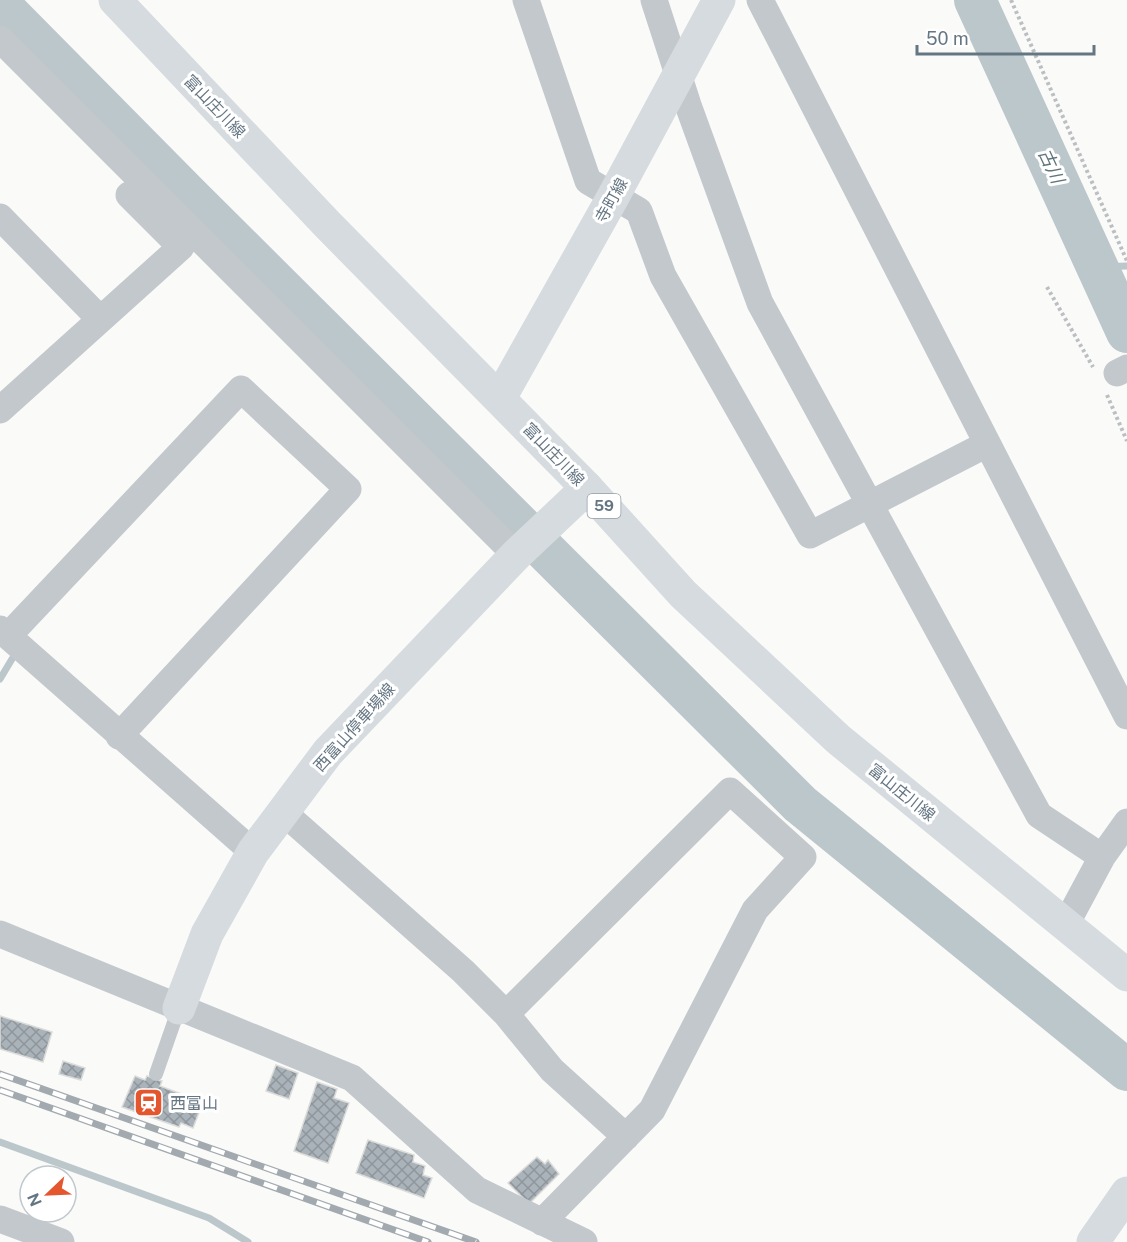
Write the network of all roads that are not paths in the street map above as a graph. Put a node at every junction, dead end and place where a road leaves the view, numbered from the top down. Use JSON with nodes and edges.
{"nodes":[{"id":1,"x":115,"y":0,"type":"edge"},
{"id":2,"x":526,"y":0,"type":"edge"},
{"id":3,"x":654,"y":0,"type":"edge"},
{"id":4,"x":719,"y":0,"type":"edge"},
{"id":5,"x":760,"y":0,"type":"edge"},
{"id":6,"x":0,"y":39,"type":"edge"},
{"id":7,"x":0,"y":63,"type":"edge"},
{"id":8,"x":679,"y":73,"type":"junction"},
{"id":9,"x":613,"y":197,"type":"junction"},
{"id":10,"x":5,"y":231,"type":"edge"},
{"id":11,"x":100,"y":320,"type":"junction"},
{"id":12,"x":500,"y":398,"type":"junction"},
{"id":13,"x":0,"y":410,"type":"edge"},
{"id":14,"x":987,"y":444,"type":"junction"},
{"id":15,"x":587,"y":488,"type":"junction"},
{"id":16,"x":869,"y":504,"type":"junction"},
{"id":17,"x":516,"y":555,"type":"junction"},
{"id":18,"x":4,"y":632,"type":"edge"},
{"id":19,"x":1127,"y":716,"type":"edge"},
{"id":20,"x":119,"y":736,"type":"junction"},
{"id":21,"x":284,"y":812,"type":"junction"},
{"id":22,"x":1127,"y":822,"type":"edge"},
{"id":23,"x":253,"y":852,"type":"junction"},
{"id":24,"x":1102,"y":857,"type":"junction"},
{"id":25,"x":1065,"y":926,"type":"junction"},
{"id":26,"x":0,"y":934,"type":"edge"},
{"id":27,"x":1127,"y":975,"type":"edge"},
{"id":28,"x":179,"y":1008,"type":"junction"},
{"id":29,"x":506,"y":1014,"type":"junction"},
{"id":30,"x":156,"y":1074,"type":"dead end"},
{"id":31,"x":626,"y":1137,"type":"junction"},
{"id":32,"x":1127,"y":1193,"type":"edge"},
{"id":33,"x":0,"y":1219,"type":"edge"},
{"id":34,"x":542,"y":1222,"type":"junction"},
{"id":35,"x":61,"y":1242,"type":"edge"},
{"id":36,"x":584,"y":1242,"type":"edge"},
{"id":37,"x":1093,"y":1242,"type":"edge"}],
"edges":[{"from":1,"to":12,"type":"main road","name":"富山庄川線","number":"59"},
{"from":2,"to":9,"type":"street"},
{"from":3,"to":8,"type":"street"},
{"from":4,"to":8,"type":"main road","name":"寺町線"},
{"from":5,"to":14,"type":"street"},
{"from":6,"to":17,"type":"street"},
{"from":7,"to":11,"type":"street"},
{"from":8,"to":9,"type":"main road","name":"寺町線"},
{"from":8,"to":16,"type":"street"},
{"from":9,"to":12,"type":"main road","name":"寺町線"},
{"from":9,"to":16,"type":"street"},
{"from":10,"to":11,"type":"street"},
{"from":11,"to":13,"type":"street"},
{"from":12,"to":15,"type":"main road","name":"富山庄川線","number":"59"},
{"from":14,"to":16,"type":"street"},
{"from":14,"to":19,"type":"street"},
{"from":15,"to":17,"type":"main road","name":"西富山停車場線"},
{"from":15,"to":25,"type":"main road","name":"富山庄川線","number":"59"},
{"from":16,"to":24,"type":"street"},
{"from":17,"to":21,"type":"main road","name":"西富山停車場線"},
{"from":18,"to":20,"type":"street"},
{"from":18,"to":20,"type":"street"},
{"from":20,"to":23,"type":"street"},
{"from":21,"to":23,"type":"main road","name":"西富山停車場線"},
{"from":21,"to":29,"type":"street"},
{"from":22,"to":24,"type":"street"},
{"from":23,"to":28,"type":"main road","name":"西富山停車場線"},
{"from":24,"to":25,"type":"street"},
{"from":25,"to":27,"type":"main road","name":"富山庄川線","number":"59"},
{"from":26,"to":28,"type":"street"},
{"from":28,"to":30,"type":"lane"},
{"from":28,"to":34,"type":"street"},
{"from":29,"to":31,"type":"street"},
{"from":29,"to":31,"type":"street"},
{"from":31,"to":34,"type":"street"},
{"from":32,"to":37,"type":"main road"},
{"from":33,"to":35,"type":"street"},
{"from":34,"to":36,"type":"street"}]}
